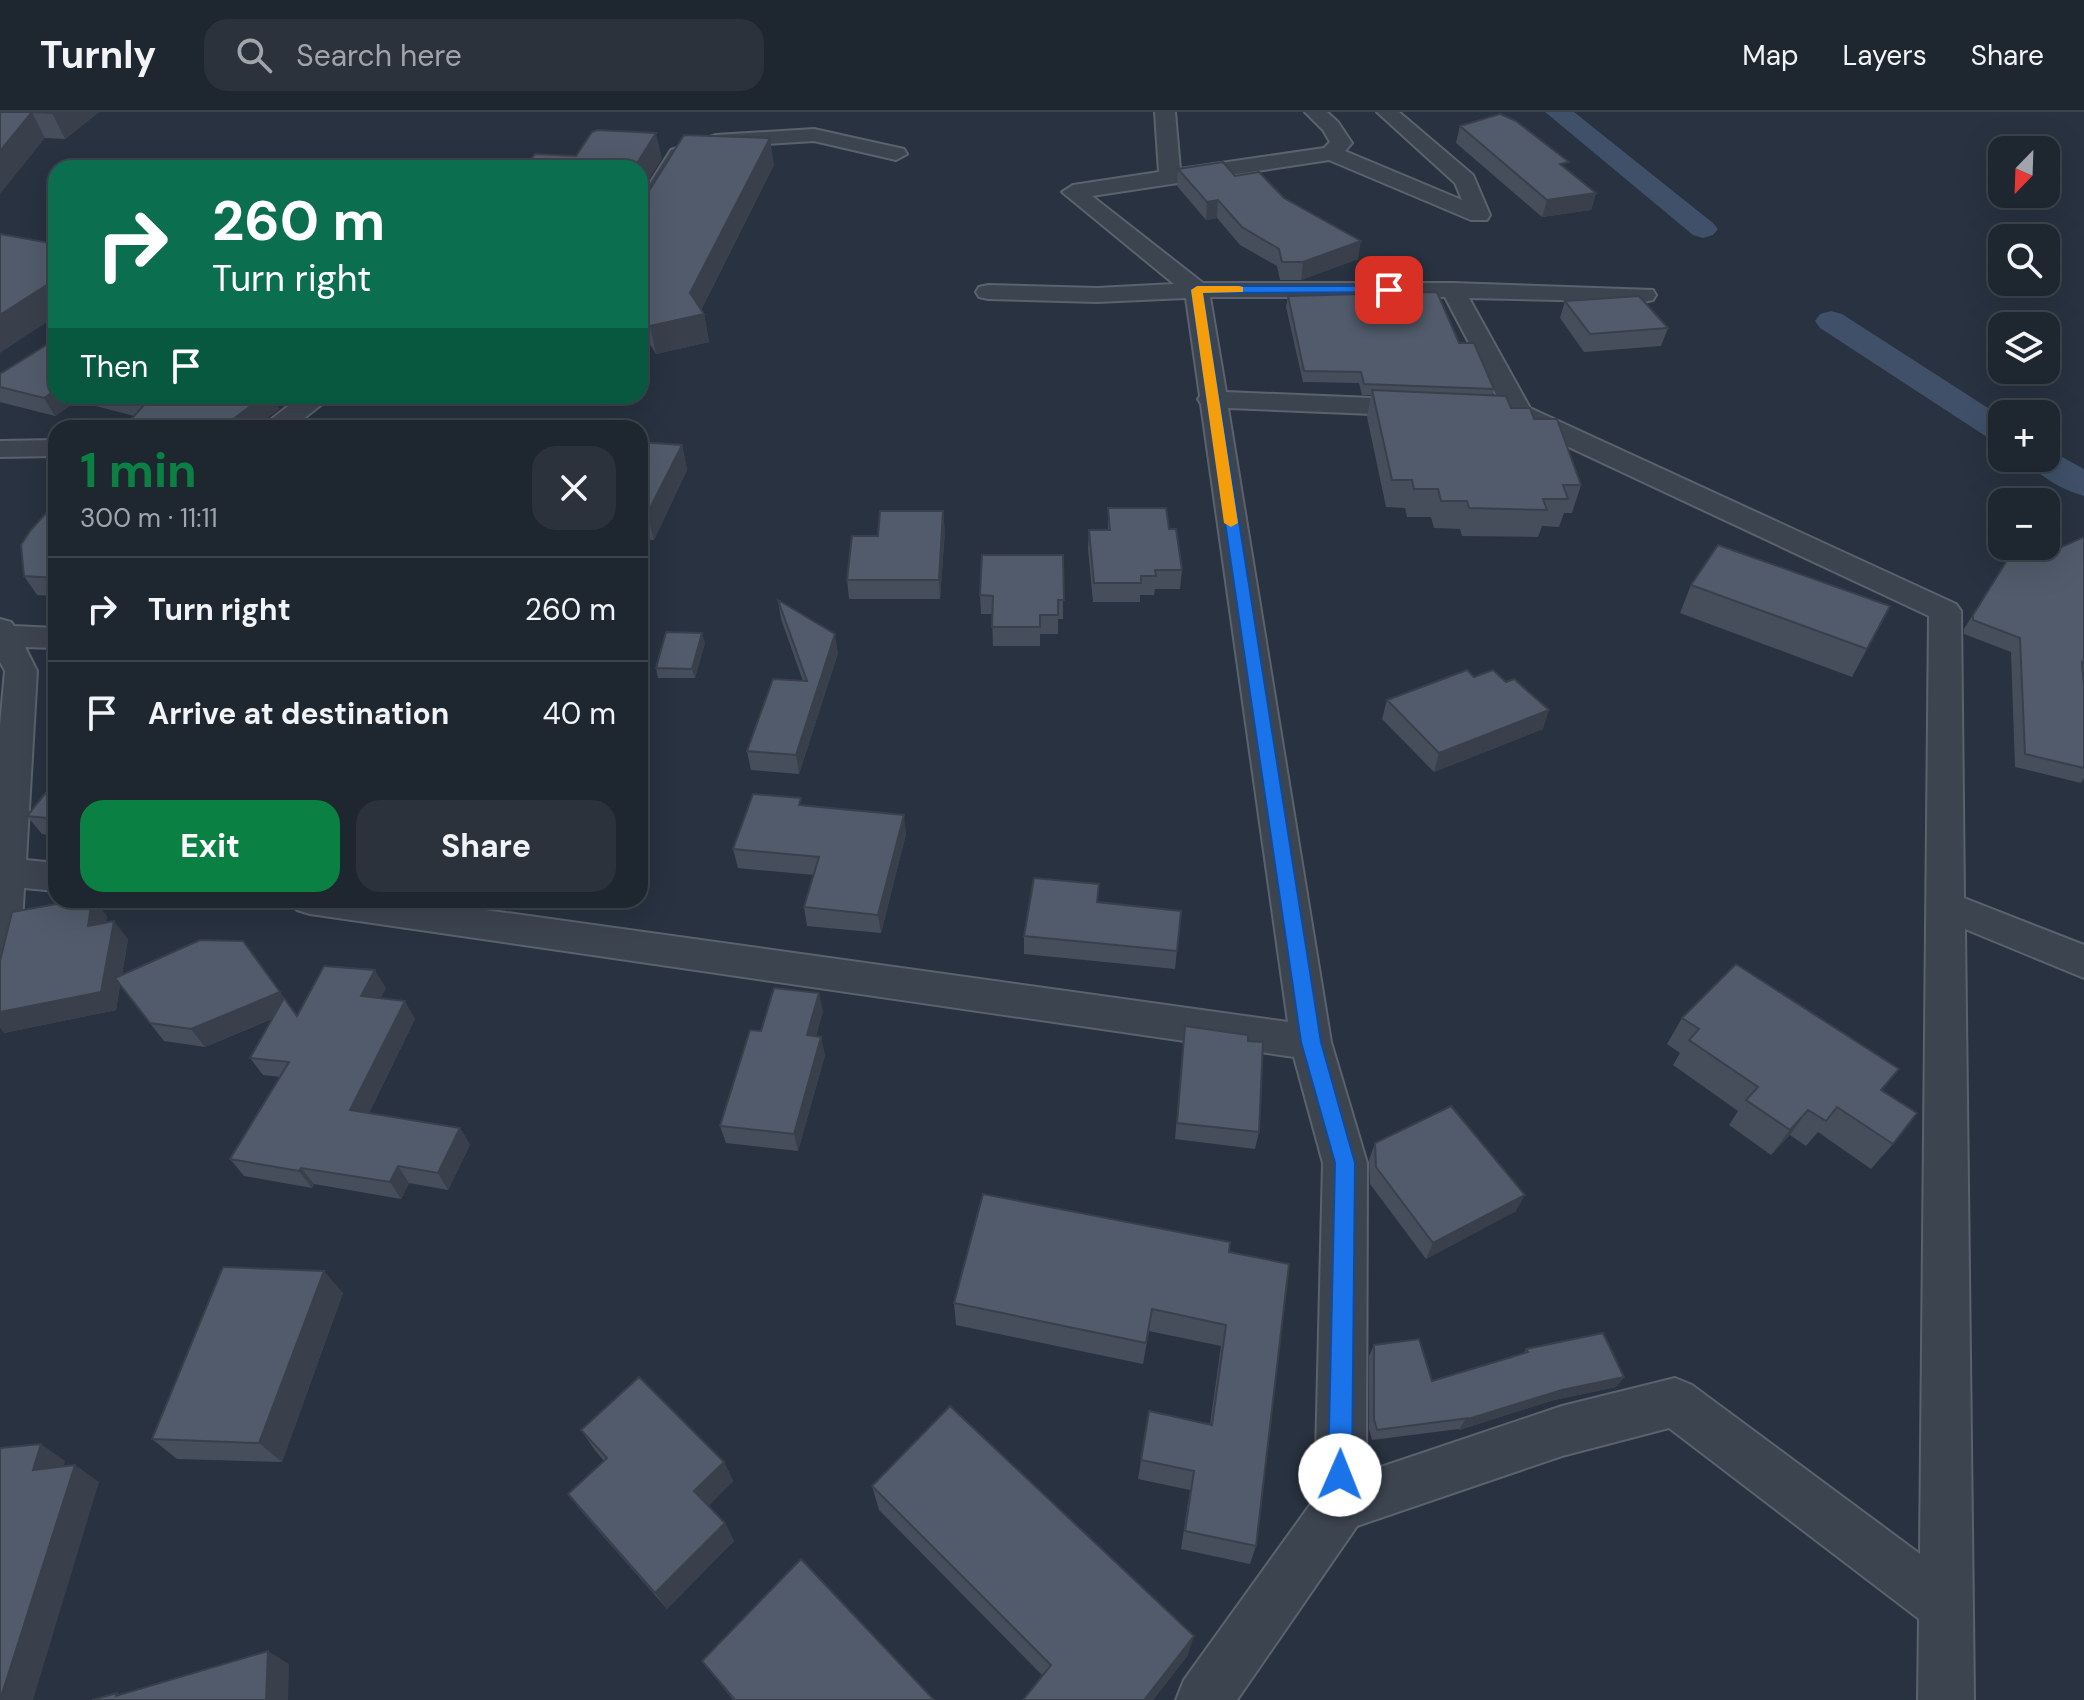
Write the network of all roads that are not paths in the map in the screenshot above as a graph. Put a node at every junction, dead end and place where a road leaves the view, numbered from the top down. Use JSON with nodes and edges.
{"nodes":[{"id":1,"x":1165,"y":112,"type":"edge"},
{"id":2,"x":1315,"y":112,"type":"edge"},
{"id":3,"x":1387,"y":112,"type":"edge"},
{"id":4,"x":1331,"y":153,"type":"junction"},
{"id":5,"x":896,"y":154,"type":"dead end"},
{"id":6,"x":1170,"y":177,"type":"junction"},
{"id":7,"x":648,"y":204,"type":"edge"},
{"id":8,"x":1197,"y":290,"type":"junction"},
{"id":9,"x":1453,"y":290,"type":"junction"},
{"id":10,"x":988,"y":292,"type":"dead end"},
{"id":11,"x":1644,"y":295,"type":"dead end"},
{"id":12,"x":1211,"y":399,"type":"junction"},
{"id":13,"x":308,"y":404,"type":"edge"},
{"id":14,"x":1442,"y":409,"type":"edge"},
{"id":15,"x":285,"y":420,"type":"edge"},
{"id":16,"x":48,"y":448,"type":"edge"},
{"id":17,"x":0,"y":449,"type":"edge"},
{"id":18,"x":2,"y":633,"type":"edge"},
{"id":19,"x":48,"y":637,"type":"edge"},
{"id":20,"x":8,"y":873,"type":"junction"},
{"id":21,"x":48,"y":876,"type":"edge"},
{"id":22,"x":1946,"y":906,"type":"junction"},
{"id":23,"x":366,"y":908,"type":"edge"},
{"id":24,"x":0,"y":960,"type":"edge"},
{"id":25,"x":2084,"y":962,"type":"edge"},
{"id":26,"x":1311,"y":1042,"type":"junction"},
{"id":27,"x":1340,"y":1506,"type":"junction"},
{"id":28,"x":1946,"y":1606,"type":"junction"},
{"id":29,"x":1204,"y":1700,"type":"edge"},
{"id":30,"x":1946,"y":1700,"type":"edge"}],
"edges":[{"from":1,"to":6,"type":"street"},
{"from":2,"to":4,"type":"street"},
{"from":3,"to":4,"type":"street"},
{"from":4,"to":6,"type":"street"},
{"from":5,"to":7,"type":"street"},
{"from":6,"to":8,"type":"street"},
{"from":8,"to":9,"type":"street"},
{"from":8,"to":10,"type":"street"},
{"from":8,"to":12,"type":"street"},
{"from":9,"to":11,"type":"street"},
{"from":9,"to":22,"type":"street"},
{"from":12,"to":14,"type":"street"},
{"from":12,"to":26,"type":"street"},
{"from":13,"to":15,"type":"street"},
{"from":16,"to":17,"type":"street"},
{"from":18,"to":19,"type":"street"},
{"from":18,"to":20,"type":"street"},
{"from":20,"to":21,"type":"street"},
{"from":20,"to":24,"type":"street"},
{"from":22,"to":25,"type":"street"},
{"from":22,"to":28,"type":"street"},
{"from":23,"to":26,"type":"street"},
{"from":26,"to":27,"type":"street"},
{"from":27,"to":28,"type":"street"},
{"from":27,"to":29,"type":"street"},
{"from":28,"to":30,"type":"street"}]}
